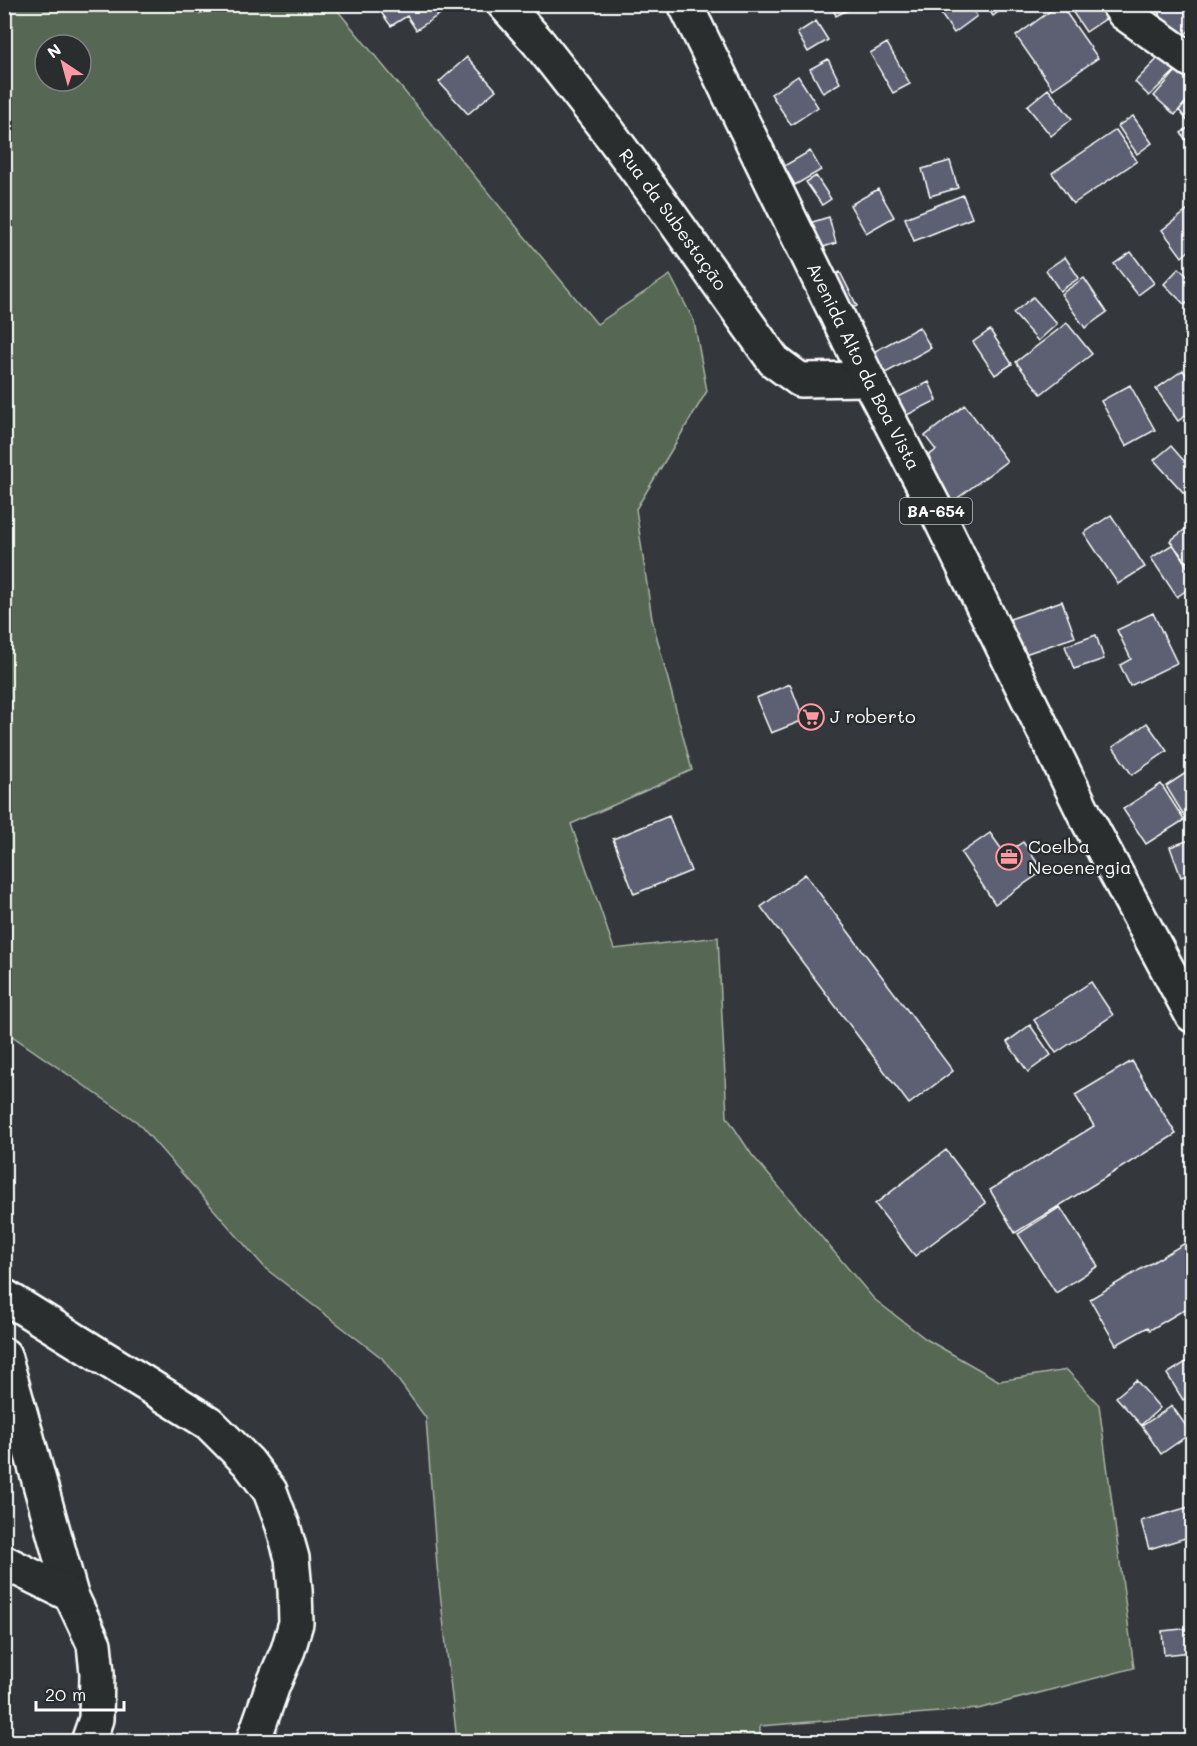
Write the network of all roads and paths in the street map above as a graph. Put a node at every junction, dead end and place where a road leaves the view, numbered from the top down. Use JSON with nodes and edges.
{"nodes":[{"id":1,"x":504,"y":4,"type":"edge"},
{"id":2,"x":685,"y":4,"type":"edge"},
{"id":3,"x":1118,"y":4,"type":"edge"},
{"id":4,"x":1192,"y":61,"type":"edge"},
{"id":5,"x":868,"y":379,"type":"junction"},
{"id":6,"x":1192,"y":1015,"type":"edge"},
{"id":7,"x":4,"y":1296,"type":"edge"},
{"id":8,"x":4,"y":1355,"type":"edge"},
{"id":9,"x":4,"y":1562,"type":"edge"},
{"id":10,"x":71,"y":1595,"type":"junction"},
{"id":11,"x":88,"y":1742,"type":"edge"},
{"id":12,"x":253,"y":1742,"type":"edge"}],
"edges":[{"from":1,"to":5,"type":"street","name":"Rua da Subestação"},
{"from":2,"to":5,"type":"street","name":"Avenida Alto da Boa Vista","number":"BA-654"},
{"from":3,"to":4,"type":"street"},
{"from":5,"to":6,"type":"street","name":"Avenida Alto da Boa Vista","number":"BA-654"},
{"from":7,"to":12,"type":"street"},
{"from":8,"to":10,"type":"street"},
{"from":9,"to":10,"type":"street"},
{"from":10,"to":11,"type":"street"}]}
